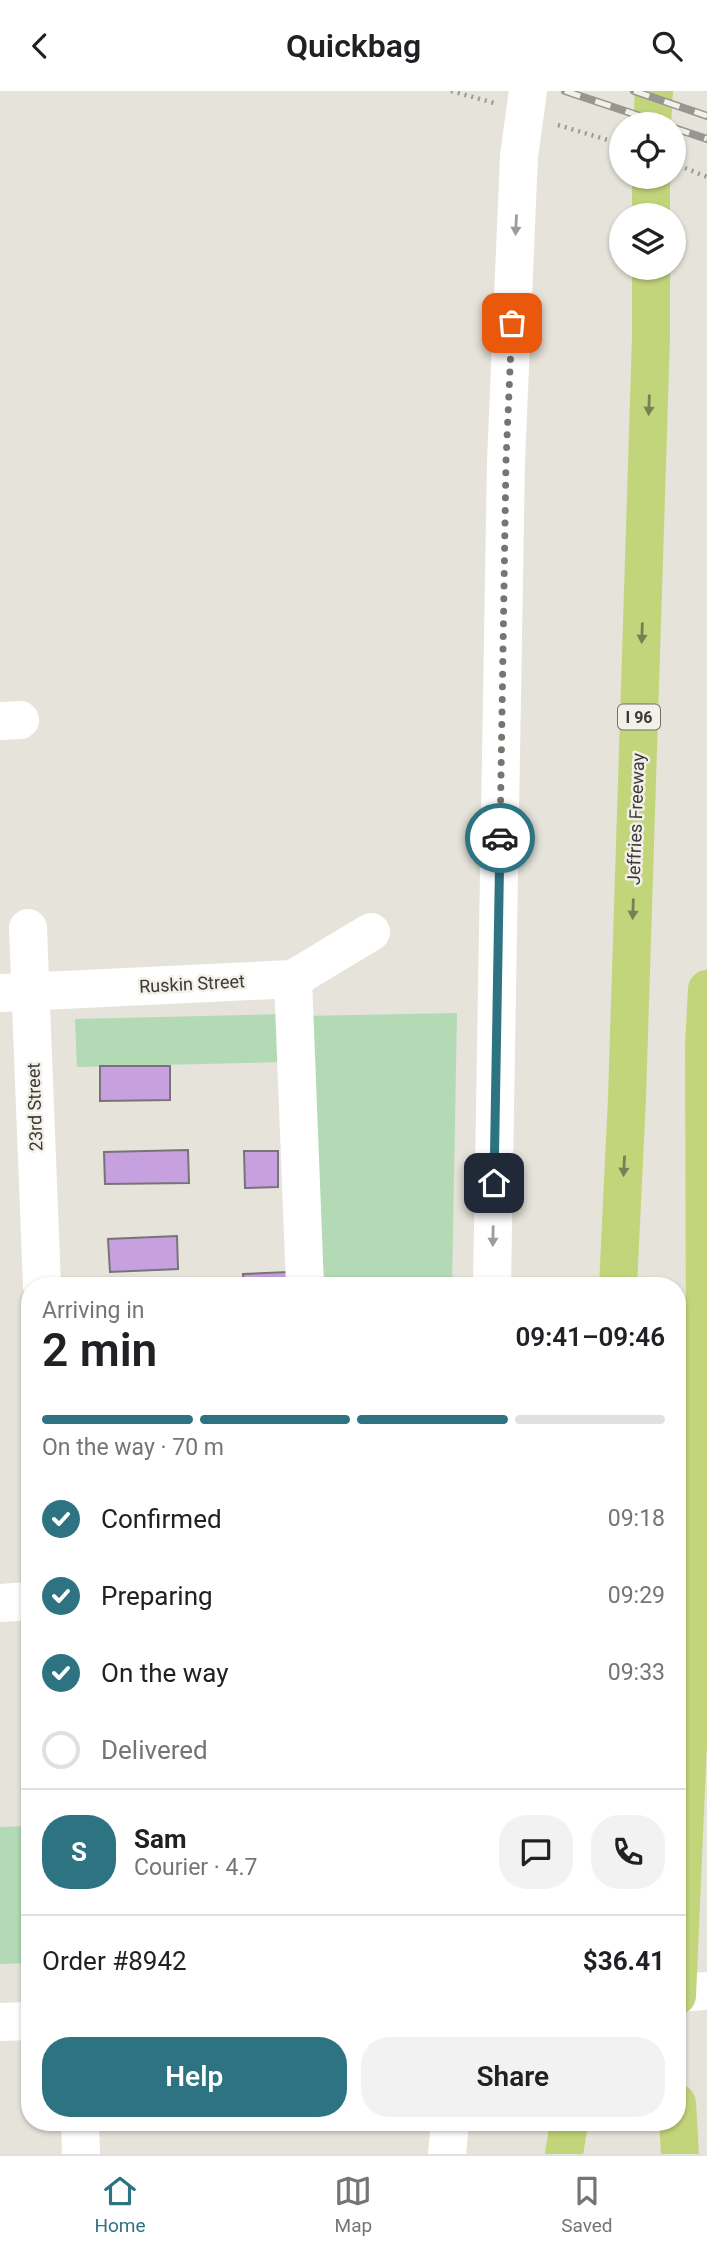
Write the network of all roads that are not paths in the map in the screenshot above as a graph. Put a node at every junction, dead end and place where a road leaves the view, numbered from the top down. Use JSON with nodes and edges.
{"nodes":[{"id":1,"x":528,"y":91,"type":"edge"},
{"id":2,"x":654,"y":91,"type":"edge"},
{"id":3,"x":653,"y":112,"type":"edge"},
{"id":4,"x":651,"y":280,"type":"edge"},
{"id":5,"x":28,"y":928,"type":"dead end"},
{"id":6,"x":371,"y":932,"type":"dead end"},
{"id":7,"x":293,"y":979,"type":"junction"},
{"id":8,"x":707,"y":989,"type":"edge"},
{"id":9,"x":15,"y":992,"type":"edge"},
{"id":10,"x":41,"y":1277,"type":"edge"},
{"id":11,"x":305,"y":1277,"type":"edge"},
{"id":12,"x":492,"y":1277,"type":"edge"},
{"id":13,"x":618,"y":1277,"type":"edge"},
{"id":14,"x":21,"y":1602,"type":"edge"},
{"id":15,"x":0,"y":1603,"type":"edge"},
{"id":16,"x":686,"y":1787,"type":"edge"},
{"id":17,"x":707,"y":1991,"type":"edge"},
{"id":18,"x":686,"y":1993,"type":"edge"},
{"id":19,"x":21,"y":2021,"type":"edge"},
{"id":20,"x":0,"y":2022,"type":"edge"},
{"id":21,"x":80,"y":2131,"type":"edge"},
{"id":22,"x":449,"y":2131,"type":"edge"},
{"id":23,"x":568,"y":2131,"type":"edge"},
{"id":24,"x":576,"y":2131,"type":"edge"},
{"id":25,"x":665,"y":2131,"type":"edge"},
{"id":26,"x":679,"y":2131,"type":"edge"},
{"id":27,"x":81,"y":2154,"type":"edge"},
{"id":28,"x":447,"y":2154,"type":"edge"},
{"id":29,"x":565,"y":2154,"type":"edge"},
{"id":30,"x":576,"y":2154,"type":"edge"},
{"id":31,"x":663,"y":2154,"type":"edge"},
{"id":32,"x":680,"y":2154,"type":"edge"}],
"edges":[{"from":1,"to":12,"type":"street","one_way":true},
{"from":2,"to":3,"type":"highway"},
{"from":4,"to":13,"type":"highway","name":"Jeffries Freeway","number":"I 96","one_way":true},
{"from":5,"to":9,"type":"street","name":"23rd Street"},
{"from":6,"to":7,"type":"street","name":"Ruskin Street"},
{"from":7,"to":9,"type":"street","name":"Ruskin Street"},
{"from":7,"to":11,"type":"street"},
{"from":8,"to":16,"type":"highway"},
{"from":9,"to":10,"type":"street","name":"23rd Street"},
{"from":14,"to":15,"type":"street"},
{"from":17,"to":18,"type":"street"},
{"from":19,"to":20,"type":"street"},
{"from":21,"to":27,"type":"street"},
{"from":22,"to":28,"type":"street"},
{"from":23,"to":29,"type":"highway"},
{"from":24,"to":30,"type":"highway"},
{"from":25,"to":31,"type":"highway"},
{"from":26,"to":32,"type":"highway"}]}
